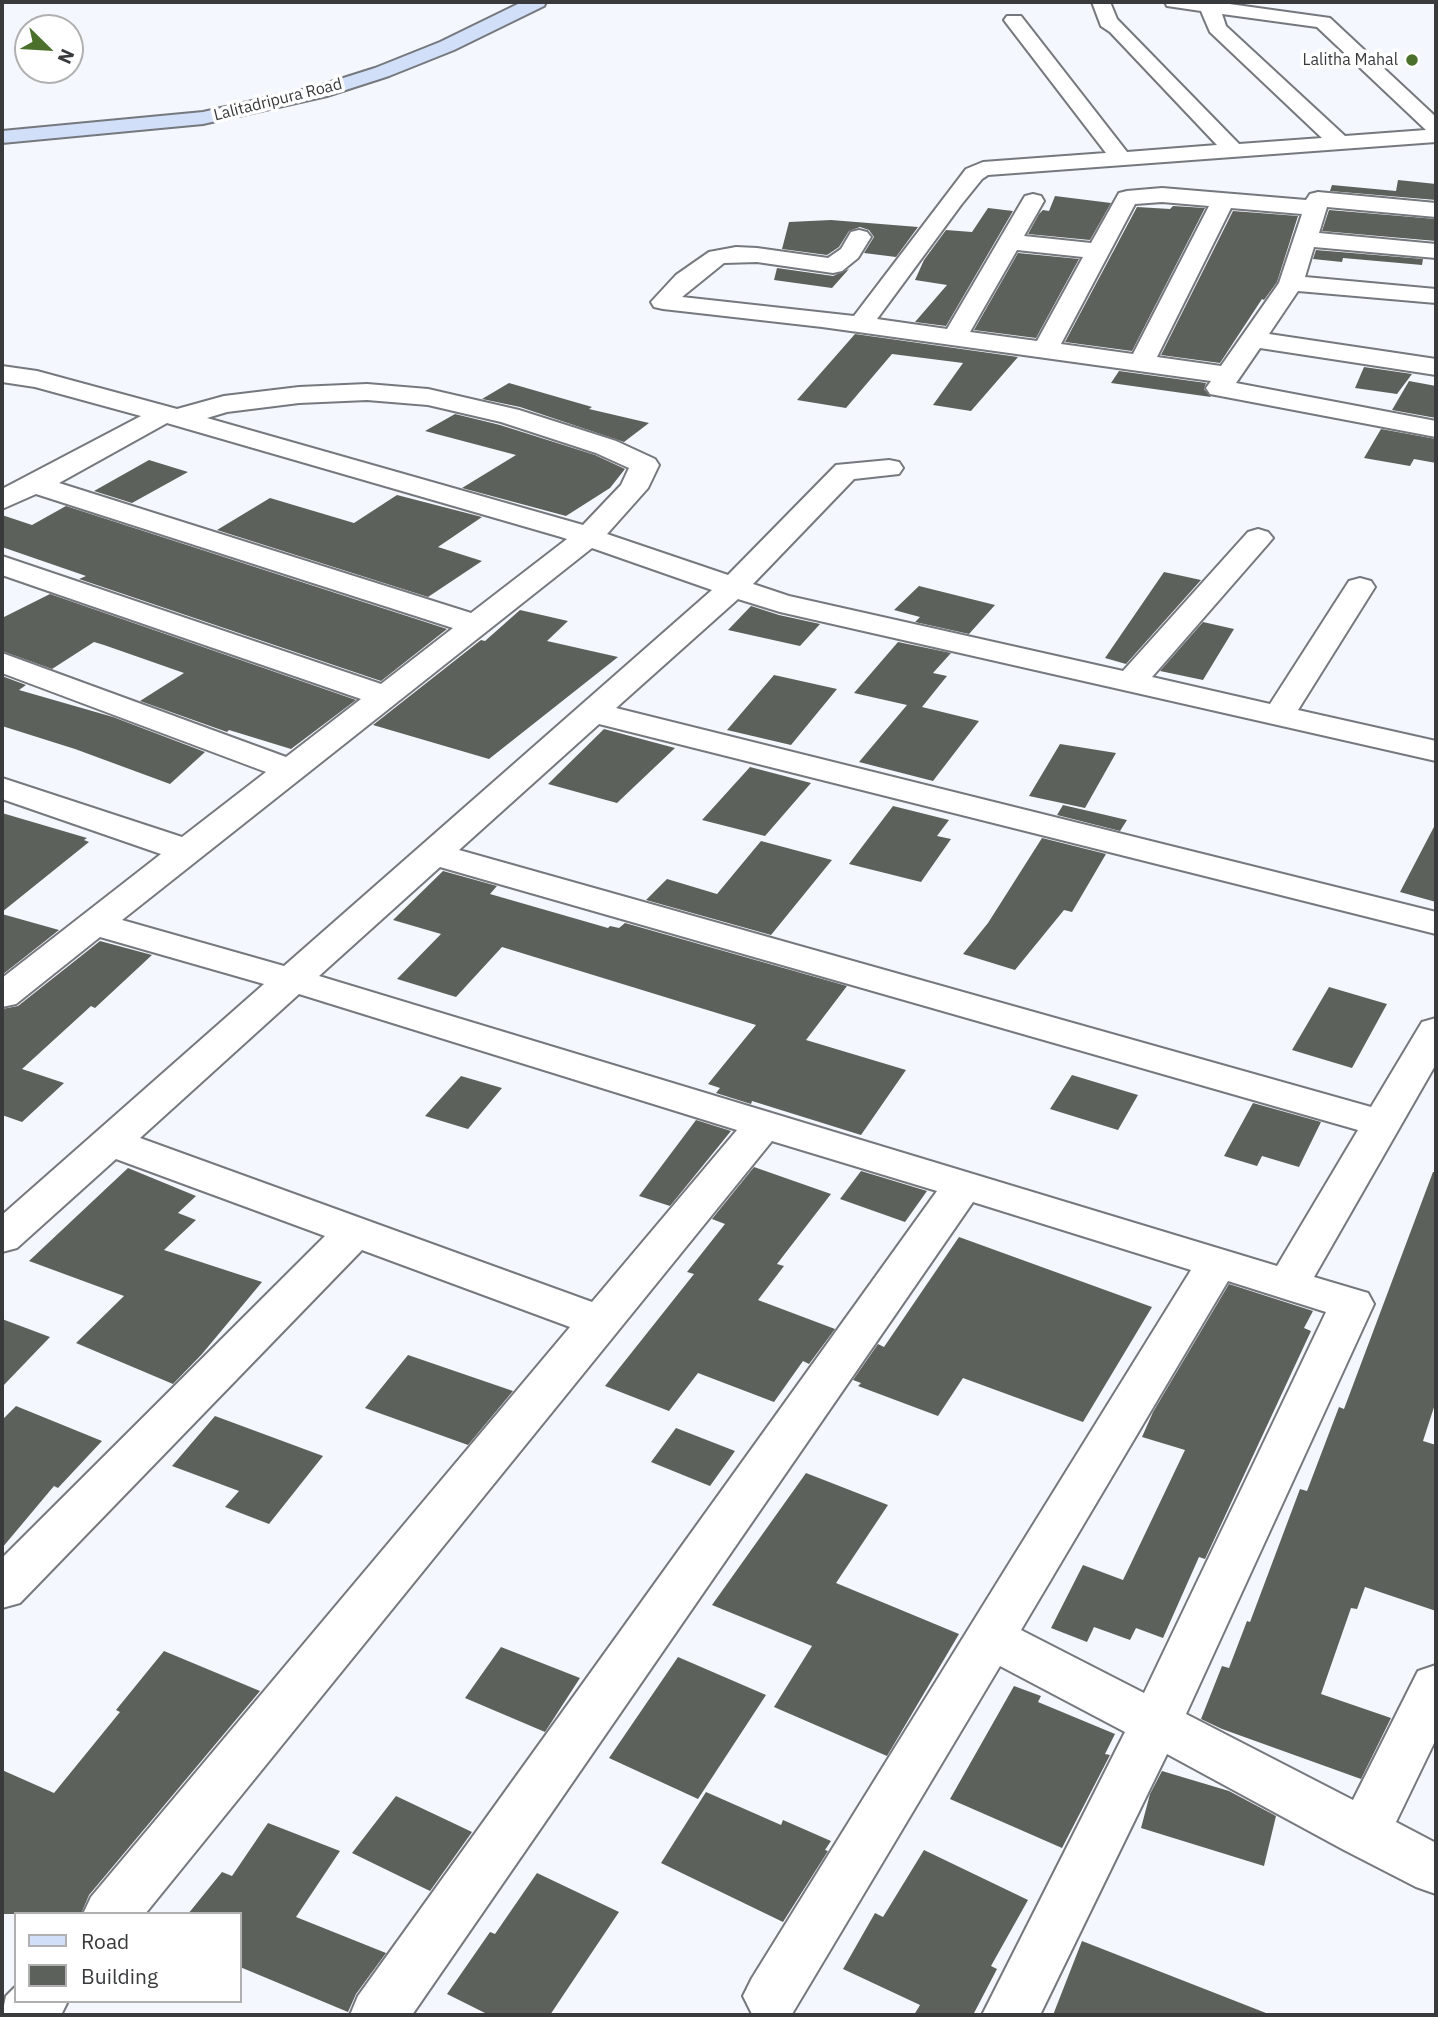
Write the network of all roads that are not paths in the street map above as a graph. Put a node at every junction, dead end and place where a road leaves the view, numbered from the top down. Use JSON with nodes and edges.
{"nodes":[{"id":1,"x":537,"y":2,"type":"edge"},
{"id":2,"x":1101,"y":2,"type":"edge"},
{"id":3,"x":1174,"y":2,"type":"edge"},
{"id":4,"x":1209,"y":6,"type":"junction"},
{"id":5,"x":1014,"y":20,"type":"dead end"},
{"id":6,"x":1436,"y":128,"type":"edge"},
{"id":7,"x":1436,"y":136,"type":"edge"},
{"id":8,"x":2,"y":137,"type":"edge"},
{"id":9,"x":1340,"y":143,"type":"junction"},
{"id":10,"x":1233,"y":150,"type":"junction"},
{"id":11,"x":1120,"y":157,"type":"junction"},
{"id":12,"x":1223,"y":200,"type":"junction"},
{"id":13,"x":1033,"y":201,"type":"dead end"},
{"id":14,"x":1315,"y":208,"type":"junction"},
{"id":15,"x":1436,"y":210,"type":"edge"},
{"id":16,"x":859,"y":237,"type":"dead end"},
{"id":17,"x":1305,"y":239,"type":"junction"},
{"id":18,"x":1009,"y":242,"type":"junction"},
{"id":19,"x":1099,"y":251,"type":"junction"},
{"id":20,"x":1436,"y":251,"type":"edge"},
{"id":21,"x":1291,"y":283,"type":"junction"},
{"id":22,"x":1436,"y":296,"type":"edge"},
{"id":23,"x":860,"y":325,"type":"junction"},
{"id":24,"x":954,"y":338,"type":"junction"},
{"id":25,"x":1253,"y":339,"type":"junction"},
{"id":26,"x":1045,"y":350,"type":"junction"},
{"id":27,"x":1142,"y":362,"type":"junction"},
{"id":28,"x":1436,"y":367,"type":"edge"},
{"id":29,"x":2,"y":374,"type":"edge"},
{"id":30,"x":1228,"y":375,"type":"junction"},
{"id":31,"x":171,"y":416,"type":"junction"},
{"id":32,"x":1436,"y":429,"type":"edge"},
{"id":33,"x":889,"y":468,"type":"dead end"},
{"id":34,"x":34,"y":484,"type":"junction"},
{"id":35,"x":2,"y":500,"type":"edge"},
{"id":36,"x":588,"y":537,"type":"junction"},
{"id":37,"x":1258,"y":538,"type":"dead end"},
{"id":38,"x":2,"y":565,"type":"edge"},
{"id":39,"x":733,"y":587,"type":"junction"},
{"id":40,"x":1360,"y":587,"type":"dead end"},
{"id":41,"x":476,"y":625,"type":"junction"},
{"id":42,"x":2,"y":662,"type":"edge"},
{"id":43,"x":1130,"y":682,"type":"junction"},
{"id":44,"x":385,"y":696,"type":"junction"},
{"id":45,"x":592,"y":712,"type":"junction"},
{"id":46,"x":1279,"y":715,"type":"junction"},
{"id":47,"x":1436,"y":751,"type":"edge"},
{"id":48,"x":291,"y":770,"type":"junction"},
{"id":49,"x":2,"y":788,"type":"edge"},
{"id":50,"x":188,"y":851,"type":"junction"},
{"id":51,"x":432,"y":854,"type":"junction"},
{"id":52,"x":1436,"y":923,"type":"edge"},
{"id":53,"x":94,"y":924,"type":"junction"},
{"id":54,"x":292,"y":980,"type":"junction"},
{"id":55,"x":2,"y":996,"type":"edge"},
{"id":56,"x":1436,"y":1030,"type":"edge"},
{"id":57,"x":764,"y":1124,"type":"junction"},
{"id":58,"x":1381,"y":1124,"type":"junction"},
{"id":59,"x":111,"y":1142,"type":"junction"},
{"id":60,"x":963,"y":1185,"type":"junction"},
{"id":61,"x":355,"y":1231,"type":"junction"},
{"id":62,"x":2,"y":1238,"type":"edge"},
{"id":63,"x":1218,"y":1262,"type":"junction"},
{"id":64,"x":1288,"y":1284,"type":"junction"},
{"id":65,"x":601,"y":1322,"type":"junction"},
{"id":66,"x":2,"y":1589,"type":"edge"},
{"id":67,"x":990,"y":1637,"type":"junction"},
{"id":68,"x":1436,"y":1686,"type":"edge"},
{"id":69,"x":1155,"y":1724,"type":"junction"},
{"id":70,"x":1363,"y":1834,"type":"junction"},
{"id":71,"x":1436,"y":1870,"type":"edge"},
{"id":72,"x":113,"y":1912,"type":"edge"},
{"id":73,"x":772,"y":1996,"type":"dead end"},
{"id":74,"x":379,"y":2015,"type":"edge"},
{"id":75,"x":1011,"y":2015,"type":"edge"}],
"edges":[{"from":1,"to":8,"type":"street","name":"Lalitadripura Road"},
{"from":2,"to":10,"type":"street"},
{"from":3,"to":4,"type":"street"},
{"from":4,"to":6,"type":"street"},
{"from":4,"to":9,"type":"street"},
{"from":5,"to":11,"type":"street"},
{"from":7,"to":9,"type":"street"},
{"from":9,"to":10,"type":"street"},
{"from":10,"to":11,"type":"street"},
{"from":11,"to":23,"type":"street"},
{"from":12,"to":14,"type":"street"},
{"from":12,"to":19,"type":"street"},
{"from":12,"to":27,"type":"street"},
{"from":13,"to":18,"type":"street"},
{"from":14,"to":15,"type":"street"},
{"from":14,"to":17,"type":"street"},
{"from":16,"to":23,"type":"street"},
{"from":17,"to":20,"type":"street"},
{"from":17,"to":21,"type":"street"},
{"from":18,"to":19,"type":"street"},
{"from":18,"to":24,"type":"street"},
{"from":19,"to":26,"type":"street"},
{"from":21,"to":22,"type":"street"},
{"from":21,"to":25,"type":"street"},
{"from":23,"to":24,"type":"street"},
{"from":24,"to":26,"type":"street"},
{"from":25,"to":28,"type":"street"},
{"from":25,"to":30,"type":"street"},
{"from":26,"to":27,"type":"street"},
{"from":27,"to":30,"type":"street"},
{"from":29,"to":31,"type":"street"},
{"from":30,"to":32,"type":"street"},
{"from":31,"to":34,"type":"street"},
{"from":31,"to":36,"type":"street"},
{"from":31,"to":36,"type":"street"},
{"from":33,"to":39,"type":"street"},
{"from":34,"to":35,"type":"street"},
{"from":34,"to":41,"type":"street"},
{"from":36,"to":39,"type":"street"},
{"from":36,"to":41,"type":"street"},
{"from":37,"to":43,"type":"street"},
{"from":38,"to":44,"type":"street"},
{"from":39,"to":43,"type":"street"},
{"from":39,"to":45,"type":"street"},
{"from":40,"to":46,"type":"street"},
{"from":41,"to":44,"type":"street"},
{"from":42,"to":48,"type":"street"},
{"from":43,"to":46,"type":"street"},
{"from":44,"to":48,"type":"street"},
{"from":45,"to":51,"type":"street"},
{"from":45,"to":52,"type":"street"},
{"from":46,"to":47,"type":"street"},
{"from":48,"to":50,"type":"street"},
{"from":49,"to":50,"type":"street"},
{"from":50,"to":53,"type":"street"},
{"from":51,"to":54,"type":"street"},
{"from":51,"to":58,"type":"street"},
{"from":53,"to":54,"type":"street"},
{"from":53,"to":55,"type":"street"},
{"from":54,"to":57,"type":"street"},
{"from":54,"to":59,"type":"street"},
{"from":56,"to":58,"type":"street"},
{"from":57,"to":60,"type":"street"},
{"from":57,"to":65,"type":"street"},
{"from":58,"to":64,"type":"street"},
{"from":59,"to":61,"type":"street"},
{"from":59,"to":62,"type":"street"},
{"from":60,"to":63,"type":"street"},
{"from":60,"to":74,"type":"street"},
{"from":61,"to":65,"type":"street"},
{"from":61,"to":66,"type":"street"},
{"from":63,"to":64,"type":"street"},
{"from":63,"to":67,"type":"street"},
{"from":64,"to":69,"type":"street"},
{"from":65,"to":72,"type":"street"},
{"from":67,"to":69,"type":"street"},
{"from":67,"to":73,"type":"street"},
{"from":68,"to":70,"type":"street"},
{"from":69,"to":70,"type":"street"},
{"from":69,"to":75,"type":"street"},
{"from":70,"to":71,"type":"street"}]}
